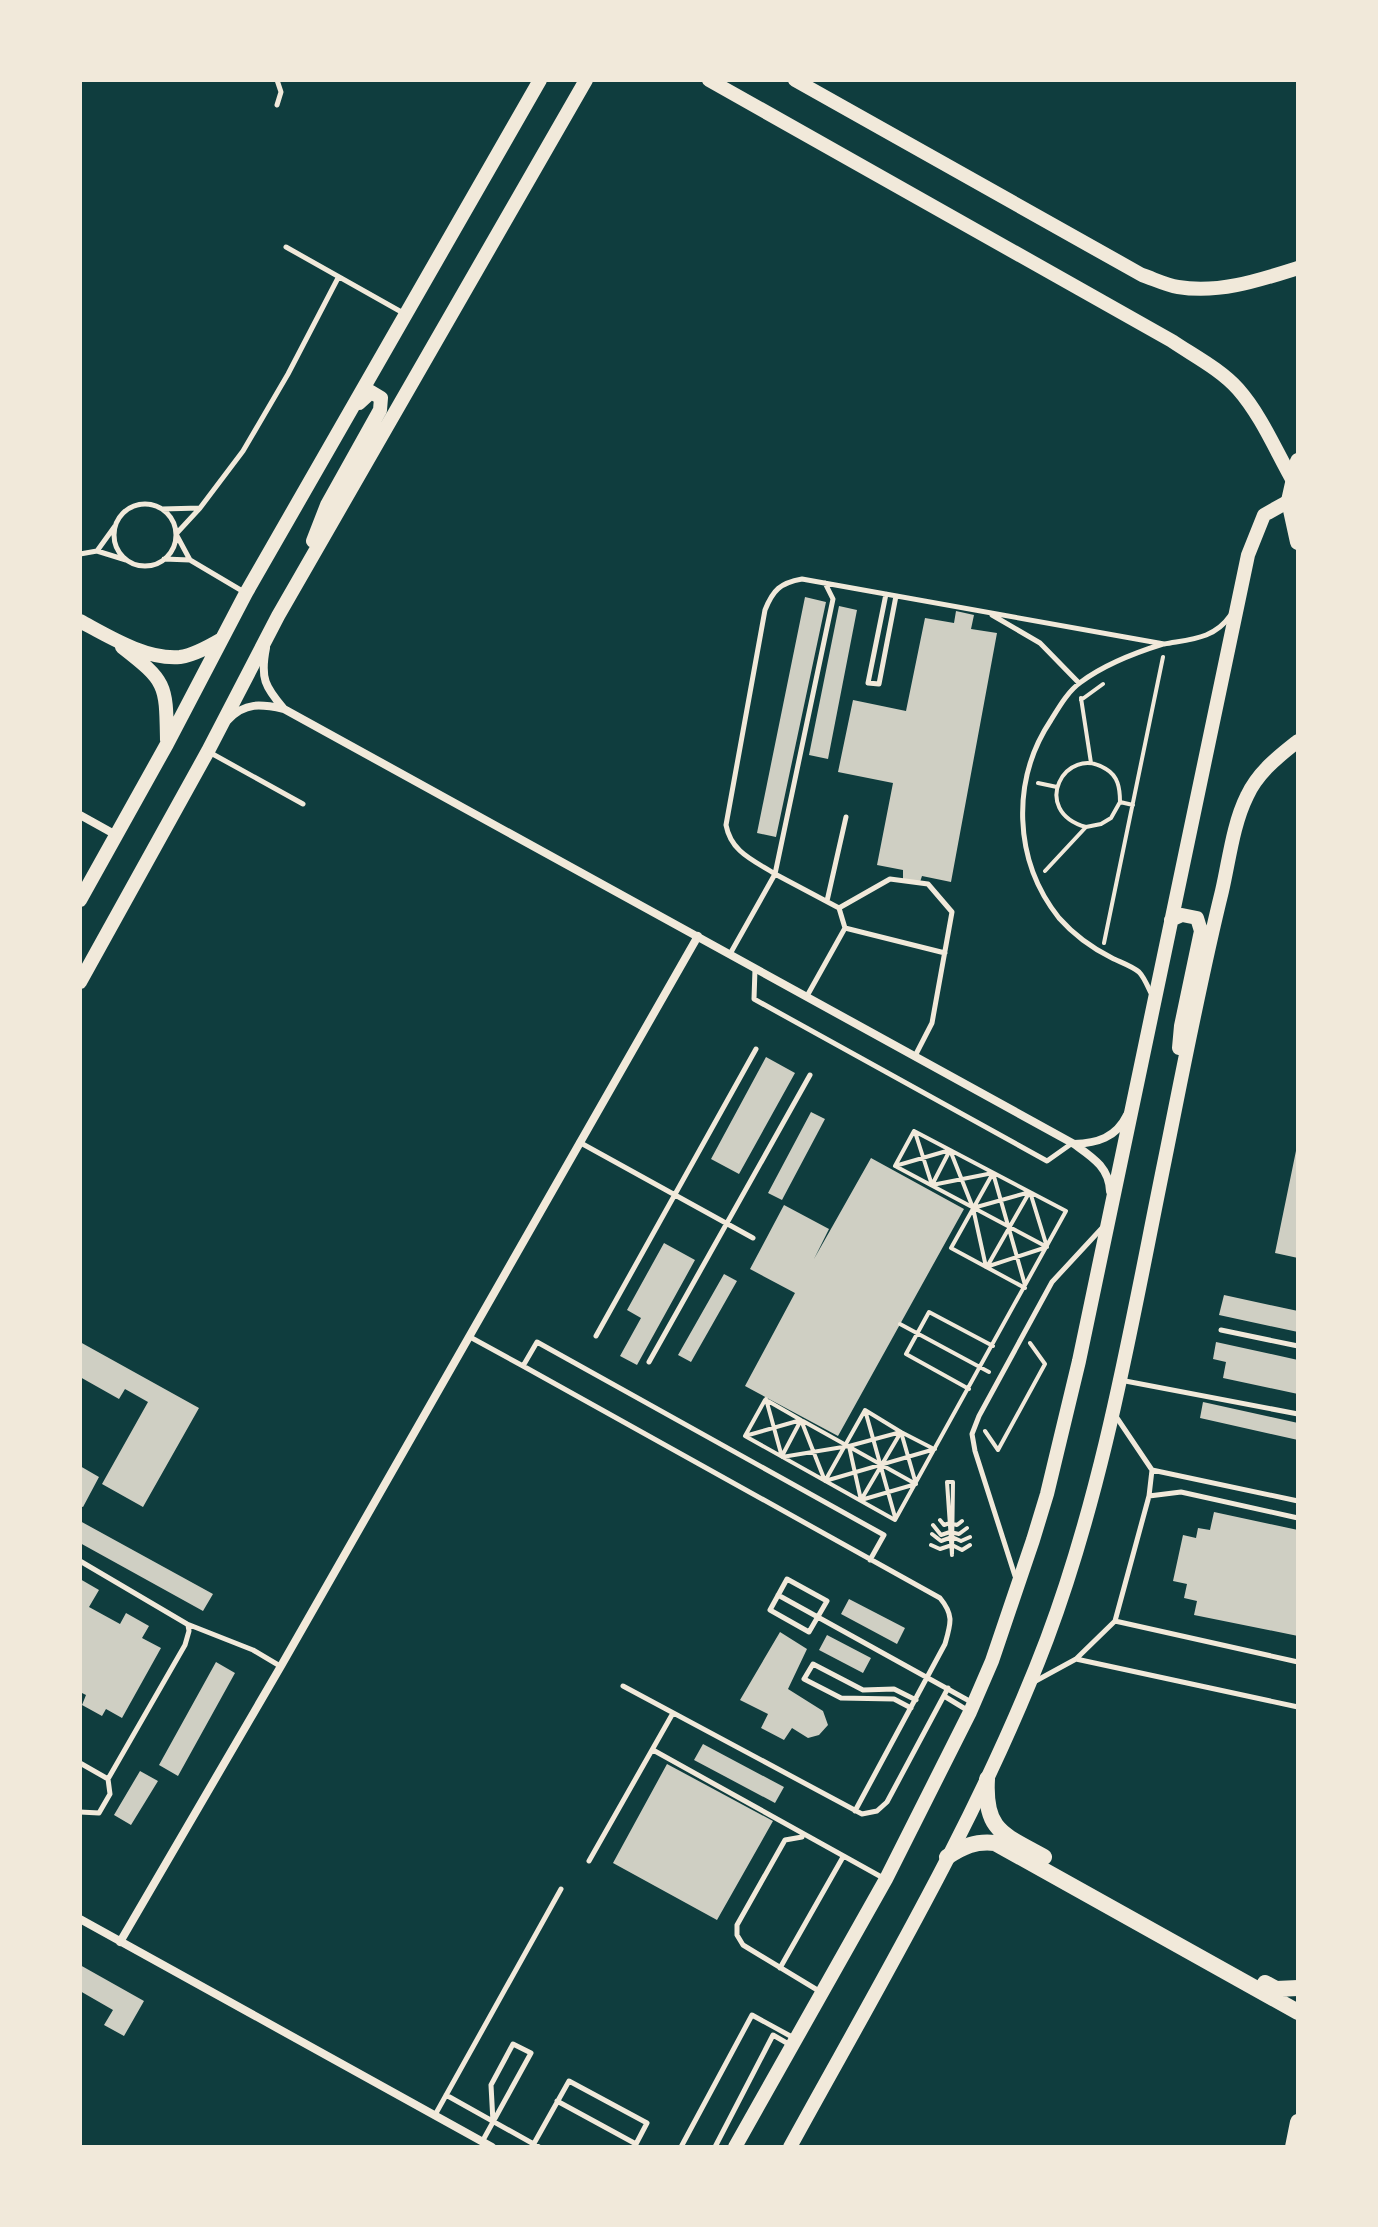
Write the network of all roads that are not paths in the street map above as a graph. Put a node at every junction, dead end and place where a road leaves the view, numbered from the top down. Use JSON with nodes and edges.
{"nodes":[{"id":1,"x":277,"y":80,"type":"edge"},
{"id":2,"x":540,"y":80,"type":"edge"},
{"id":3,"x":586,"y":80,"type":"edge"},
{"id":4,"x":709,"y":80,"type":"edge"},
{"id":5,"x":795,"y":80,"type":"edge"},
{"id":6,"x":277,"y":105,"type":"dead end"},
{"id":7,"x":286,"y":247,"type":"dead end"},
{"id":8,"x":1298,"y":268,"type":"edge"},
{"id":9,"x":338,"y":278,"type":"junction"},
{"id":10,"x":405,"y":315,"type":"junction"},
{"id":11,"x":350,"y":412,"type":"junction"},
{"id":12,"x":1298,"y":461,"type":"edge"},
{"id":13,"x":1293,"y":481,"type":"junction"},
{"id":14,"x":1289,"y":501,"type":"junction"},
{"id":15,"x":200,"y":508,"type":"junction"},
{"id":16,"x":161,"y":509,"type":"junction"},
{"id":17,"x":115,"y":525,"type":"junction"},
{"id":18,"x":176,"y":534,"type":"junction"},
{"id":19,"x":1298,"y":542,"type":"edge"},
{"id":20,"x":97,"y":551,"type":"junction"},
{"id":21,"x":80,"y":554,"type":"edge"},
{"id":22,"x":164,"y":559,"type":"junction"},
{"id":23,"x":190,"y":560,"type":"junction"},
{"id":24,"x":127,"y":561,"type":"junction"},
{"id":25,"x":825,"y":583,"type":"junction"},
{"id":26,"x":295,"y":586,"type":"junction"},
{"id":27,"x":246,"y":593,"type":"junction"},
{"id":28,"x":886,"y":594,"type":"junction"},
{"id":29,"x":896,"y":596,"type":"junction"},
{"id":30,"x":287,"y":601,"type":"junction"},
{"id":31,"x":1238,"y":605,"type":"junction"},
{"id":32,"x":987,"y":612,"type":"junction"},
{"id":33,"x":80,"y":621,"type":"edge"},
{"id":34,"x":105,"y":635,"type":"junction"},
{"id":35,"x":220,"y":640,"type":"junction"},
{"id":36,"x":1164,"y":644,"type":"junction"},
{"id":37,"x":1079,"y":683,"type":"junction"},
{"id":38,"x":284,"y":709,"type":"junction"},
{"id":39,"x":216,"y":737,"type":"junction"},
{"id":40,"x":1298,"y":741,"type":"edge"},
{"id":41,"x":167,"y":744,"type":"junction"},
{"id":42,"x":208,"y":751,"type":"junction"},
{"id":43,"x":303,"y":804,"type":"dead end"},
{"id":44,"x":80,"y":815,"type":"edge"},
{"id":45,"x":846,"y":817,"type":"dead end"},
{"id":46,"x":116,"y":835,"type":"junction"},
{"id":47,"x":775,"y":874,"type":"junction"},
{"id":48,"x":80,"y":900,"type":"edge"},
{"id":49,"x":827,"y":901,"type":"junction"},
{"id":50,"x":839,"y":908,"type":"junction"},
{"id":51,"x":1171,"y":920,"type":"junction"},
{"id":52,"x":845,"y":928,"type":"junction"},
{"id":53,"x":698,"y":936,"type":"junction"},
{"id":54,"x":945,"y":953,"type":"junction"},
{"id":55,"x":730,"y":954,"type":"junction"},
{"id":56,"x":755,"y":968,"type":"junction"},
{"id":57,"x":80,"y":982,"type":"edge"},
{"id":58,"x":807,"y":996,"type":"junction"},
{"id":59,"x":1154,"y":1005,"type":"junction"},
{"id":60,"x":756,"y":1049,"type":"dead end"},
{"id":61,"x":915,"y":1056,"type":"junction"},
{"id":62,"x":810,"y":1075,"type":"dead end"},
{"id":63,"x":1132,"y":1104,"type":"junction"},
{"id":64,"x":1173,"y":1121,"type":"junction"},
{"id":65,"x":579,"y":1141,"type":"junction"},
{"id":66,"x":1073,"y":1144,"type":"junction"},
{"id":67,"x":675,"y":1196,"type":"junction"},
{"id":68,"x":1109,"y":1214,"type":"junction"},
{"id":69,"x":728,"y":1224,"type":"junction"},
{"id":70,"x":753,"y":1238,"type":"dead end"},
{"id":71,"x":1221,"y":1330,"type":"dead end"},
{"id":72,"x":469,"y":1336,"type":"junction"},
{"id":73,"x":596,"y":1336,"type":"dead end"},
{"id":74,"x":1298,"y":1346,"type":"edge"},
{"id":75,"x":649,"y":1362,"type":"dead end"},
{"id":76,"x":523,"y":1366,"type":"junction"},
{"id":77,"x":1119,"y":1380,"type":"junction"},
{"id":78,"x":1112,"y":1411,"type":"junction"},
{"id":79,"x":1298,"y":1414,"type":"edge"},
{"id":80,"x":1152,"y":1470,"type":"junction"},
{"id":81,"x":1149,"y":1496,"type":"junction"},
{"id":82,"x":1298,"y":1501,"type":"edge"},
{"id":83,"x":1298,"y":1518,"type":"edge"},
{"id":84,"x":870,"y":1560,"type":"junction"},
{"id":85,"x":80,"y":1561,"type":"edge"},
{"id":86,"x":1017,"y":1584,"type":"junction"},
{"id":87,"x":778,"y":1595,"type":"junction"},
{"id":88,"x":818,"y":1617,"type":"junction"},
{"id":89,"x":1115,"y":1621,"type":"junction"},
{"id":90,"x":187,"y":1624,"type":"junction"},
{"id":91,"x":1076,"y":1659,"type":"junction"},
{"id":92,"x":1298,"y":1662,"type":"edge"},
{"id":93,"x":281,"y":1666,"type":"junction"},
{"id":94,"x":928,"y":1677,"type":"junction"},
{"id":95,"x":1028,"y":1685,"type":"junction"},
{"id":96,"x":623,"y":1686,"type":"dead end"},
{"id":97,"x":948,"y":1688,"type":"junction"},
{"id":98,"x":944,"y":1696,"type":"junction"},
{"id":99,"x":916,"y":1700,"type":"junction"},
{"id":100,"x":1298,"y":1707,"type":"edge"},
{"id":101,"x":911,"y":1708,"type":"junction"},
{"id":102,"x":972,"y":1708,"type":"junction"},
{"id":103,"x":673,"y":1713,"type":"junction"},
{"id":104,"x":653,"y":1750,"type":"junction"},
{"id":105,"x":80,"y":1763,"type":"edge"},
{"id":106,"x":108,"y":1779,"type":"junction"},
{"id":107,"x":987,"y":1779,"type":"junction"},
{"id":108,"x":855,"y":1811,"type":"junction"},
{"id":109,"x":80,"y":1812,"type":"edge"},
{"id":110,"x":807,"y":1837,"type":"junction"},
{"id":111,"x":843,"y":1857,"type":"junction"},
{"id":112,"x":947,"y":1857,"type":"junction"},
{"id":113,"x":589,"y":1861,"type":"dead end"},
{"id":114,"x":886,"y":1879,"type":"junction"},
{"id":115,"x":561,"y":1889,"type":"dead end"},
{"id":116,"x":80,"y":1919,"type":"edge"},
{"id":117,"x":120,"y":1942,"type":"junction"},
{"id":118,"x":780,"y":1968,"type":"junction"},
{"id":119,"x":1298,"y":1988,"type":"edge"},
{"id":120,"x":822,"y":1992,"type":"junction"},
{"id":121,"x":1298,"y":2012,"type":"edge"},
{"id":122,"x":794,"y":2042,"type":"junction"},
{"id":123,"x":446,"y":2095,"type":"junction"},
{"id":124,"x":557,"y":2101,"type":"junction"},
{"id":125,"x":435,"y":2115,"type":"junction"},
{"id":126,"x":493,"y":2122,"type":"junction"},
{"id":127,"x":1298,"y":2122,"type":"edge"},
{"id":128,"x":482,"y":2142,"type":"junction"},
{"id":129,"x":535,"y":2146,"type":"edge"},
{"id":130,"x":492,"y":2147,"type":"edge"},
{"id":131,"x":681,"y":2147,"type":"edge"},
{"id":132,"x":715,"y":2147,"type":"edge"},
{"id":133,"x":735,"y":2147,"type":"edge"},
{"id":134,"x":790,"y":2147,"type":"edge"},
{"id":135,"x":1293,"y":2147,"type":"edge"}],
"edges":[{"from":1,"to":6,"type":"lane"},
{"from":2,"to":10,"type":"street"},
{"from":3,"to":26,"type":"street"},
{"from":4,"to":13,"type":"street"},
{"from":5,"to":8,"type":"street"},
{"from":7,"to":9,"type":"lane"},
{"from":9,"to":10,"type":"lane"},
{"from":9,"to":15,"type":"lane"},
{"from":10,"to":11,"type":"street"},
{"from":11,"to":26,"type":"street"},
{"from":11,"to":27,"type":"street"},
{"from":12,"to":13,"type":"main road"},
{"from":13,"to":14,"type":"main road"},
{"from":14,"to":19,"type":"main road"},
{"from":14,"to":31,"type":"street"},
{"from":15,"to":16,"type":"lane"},
{"from":15,"to":18,"type":"lane"},
{"from":16,"to":17,"type":"lane"},
{"from":16,"to":18,"type":"lane"},
{"from":17,"to":20,"type":"lane"},
{"from":17,"to":24,"type":"lane"},
{"from":18,"to":22,"type":"lane"},
{"from":18,"to":23,"type":"lane"},
{"from":20,"to":21,"type":"lane"},
{"from":20,"to":24,"type":"lane"},
{"from":22,"to":23,"type":"lane"},
{"from":22,"to":24,"type":"lane"},
{"from":23,"to":27,"type":"lane"},
{"from":25,"to":28,"type":"lane"},
{"from":25,"to":47,"type":"lane"},
{"from":25,"to":47,"type":"lane"},
{"from":26,"to":30,"type":"street"},
{"from":27,"to":35,"type":"street"},
{"from":28,"to":29,"type":"lane"},
{"from":28,"to":29,"type":"lane"},
{"from":29,"to":32,"type":"lane"},
{"from":30,"to":38,"type":"street"},
{"from":30,"to":39,"type":"street"},
{"from":31,"to":36,"type":"lane"},
{"from":31,"to":51,"type":"street"},
{"from":32,"to":36,"type":"lane"},
{"from":32,"to":37,"type":"lane"},
{"from":33,"to":34,"type":"street"},
{"from":34,"to":35,"type":"street"},
{"from":34,"to":41,"type":"street"},
{"from":35,"to":41,"type":"street"},
{"from":36,"to":37,"type":"lane"},
{"from":37,"to":59,"type":"lane"},
{"from":38,"to":39,"type":"street"},
{"from":38,"to":53,"type":"street"},
{"from":39,"to":42,"type":"street"},
{"from":40,"to":64,"type":"street"},
{"from":41,"to":46,"type":"street"},
{"from":42,"to":43,"type":"lane"},
{"from":42,"to":57,"type":"street"},
{"from":44,"to":46,"type":"street"},
{"from":45,"to":49,"type":"lane"},
{"from":46,"to":48,"type":"street"},
{"from":47,"to":49,"type":"lane"},
{"from":47,"to":55,"type":"lane"},
{"from":49,"to":50,"type":"lane"},
{"from":50,"to":52,"type":"lane"},
{"from":50,"to":54,"type":"lane"},
{"from":51,"to":59,"type":"street"},
{"from":51,"to":64,"type":"street"},
{"from":52,"to":54,"type":"lane"},
{"from":52,"to":58,"type":"lane"},
{"from":53,"to":55,"type":"street"},
{"from":53,"to":65,"type":"street"},
{"from":54,"to":61,"type":"lane"},
{"from":55,"to":56,"type":"street"},
{"from":56,"to":58,"type":"street"},
{"from":56,"to":66,"type":"lane"},
{"from":58,"to":61,"type":"street"},
{"from":59,"to":63,"type":"street"},
{"from":60,"to":67,"type":"lane"},
{"from":61,"to":66,"type":"street"},
{"from":62,"to":69,"type":"lane"},
{"from":63,"to":66,"type":"street"},
{"from":63,"to":68,"type":"street"},
{"from":64,"to":77,"type":"street"},
{"from":65,"to":67,"type":"lane"},
{"from":65,"to":72,"type":"street"},
{"from":66,"to":68,"type":"street"},
{"from":67,"to":69,"type":"lane"},
{"from":67,"to":73,"type":"lane"},
{"from":68,"to":86,"type":"street"},
{"from":68,"to":86,"type":"lane"},
{"from":69,"to":70,"type":"lane"},
{"from":69,"to":75,"type":"lane"},
{"from":71,"to":74,"type":"lane"},
{"from":72,"to":76,"type":"lane"},
{"from":72,"to":93,"type":"street"},
{"from":76,"to":84,"type":"lane"},
{"from":76,"to":84,"type":"lane"},
{"from":77,"to":78,"type":"street"},
{"from":77,"to":79,"type":"lane"},
{"from":78,"to":80,"type":"lane"},
{"from":78,"to":95,"type":"street"},
{"from":80,"to":81,"type":"lane"},
{"from":80,"to":82,"type":"lane"},
{"from":81,"to":83,"type":"lane"},
{"from":81,"to":89,"type":"lane"},
{"from":84,"to":94,"type":"lane"},
{"from":85,"to":90,"type":"lane"},
{"from":86,"to":102,"type":"street"},
{"from":87,"to":88,"type":"lane"},
{"from":87,"to":88,"type":"lane"},
{"from":87,"to":88,"type":"lane"},
{"from":88,"to":94,"type":"lane"},
{"from":89,"to":91,"type":"lane"},
{"from":89,"to":92,"type":"lane"},
{"from":90,"to":93,"type":"lane"},
{"from":90,"to":106,"type":"lane"},
{"from":91,"to":95,"type":"lane"},
{"from":91,"to":100,"type":"lane"},
{"from":93,"to":117,"type":"street"},
{"from":94,"to":97,"type":"lane"},
{"from":94,"to":99,"type":"lane"},
{"from":95,"to":107,"type":"street"},
{"from":96,"to":103,"type":"lane"},
{"from":97,"to":98,"type":"lane"},
{"from":97,"to":102,"type":"lane"},
{"from":98,"to":102,"type":"lane"},
{"from":98,"to":108,"type":"lane"},
{"from":99,"to":101,"type":"lane"},
{"from":99,"to":101,"type":"lane"},
{"from":101,"to":108,"type":"lane"},
{"from":102,"to":114,"type":"street"},
{"from":103,"to":104,"type":"lane"},
{"from":103,"to":108,"type":"lane"},
{"from":104,"to":110,"type":"lane"},
{"from":104,"to":113,"type":"lane"},
{"from":105,"to":106,"type":"lane"},
{"from":106,"to":109,"type":"lane"},
{"from":107,"to":112,"type":"street"},
{"from":107,"to":119,"type":"main road"},
{"from":110,"to":111,"type":"lane"},
{"from":110,"to":118,"type":"lane"},
{"from":111,"to":114,"type":"lane"},
{"from":111,"to":118,"type":"lane"},
{"from":112,"to":121,"type":"main road"},
{"from":112,"to":134,"type":"street"},
{"from":114,"to":120,"type":"street"},
{"from":115,"to":123,"type":"lane"},
{"from":116,"to":117,"type":"street"},
{"from":117,"to":125,"type":"street"},
{"from":118,"to":120,"type":"lane"},
{"from":120,"to":122,"type":"street"},
{"from":122,"to":131,"type":"lane"},
{"from":122,"to":132,"type":"lane"},
{"from":122,"to":133,"type":"street"},
{"from":123,"to":125,"type":"lane"},
{"from":123,"to":126,"type":"lane"},
{"from":124,"to":124,"type":"lane"},
{"from":124,"to":129,"type":"lane"},
{"from":125,"to":128,"type":"street"},
{"from":126,"to":126,"type":"lane"},
{"from":126,"to":128,"type":"lane"},
{"from":126,"to":129,"type":"lane"},
{"from":127,"to":135,"type":"main road"},
{"from":128,"to":130,"type":"street"}]}
